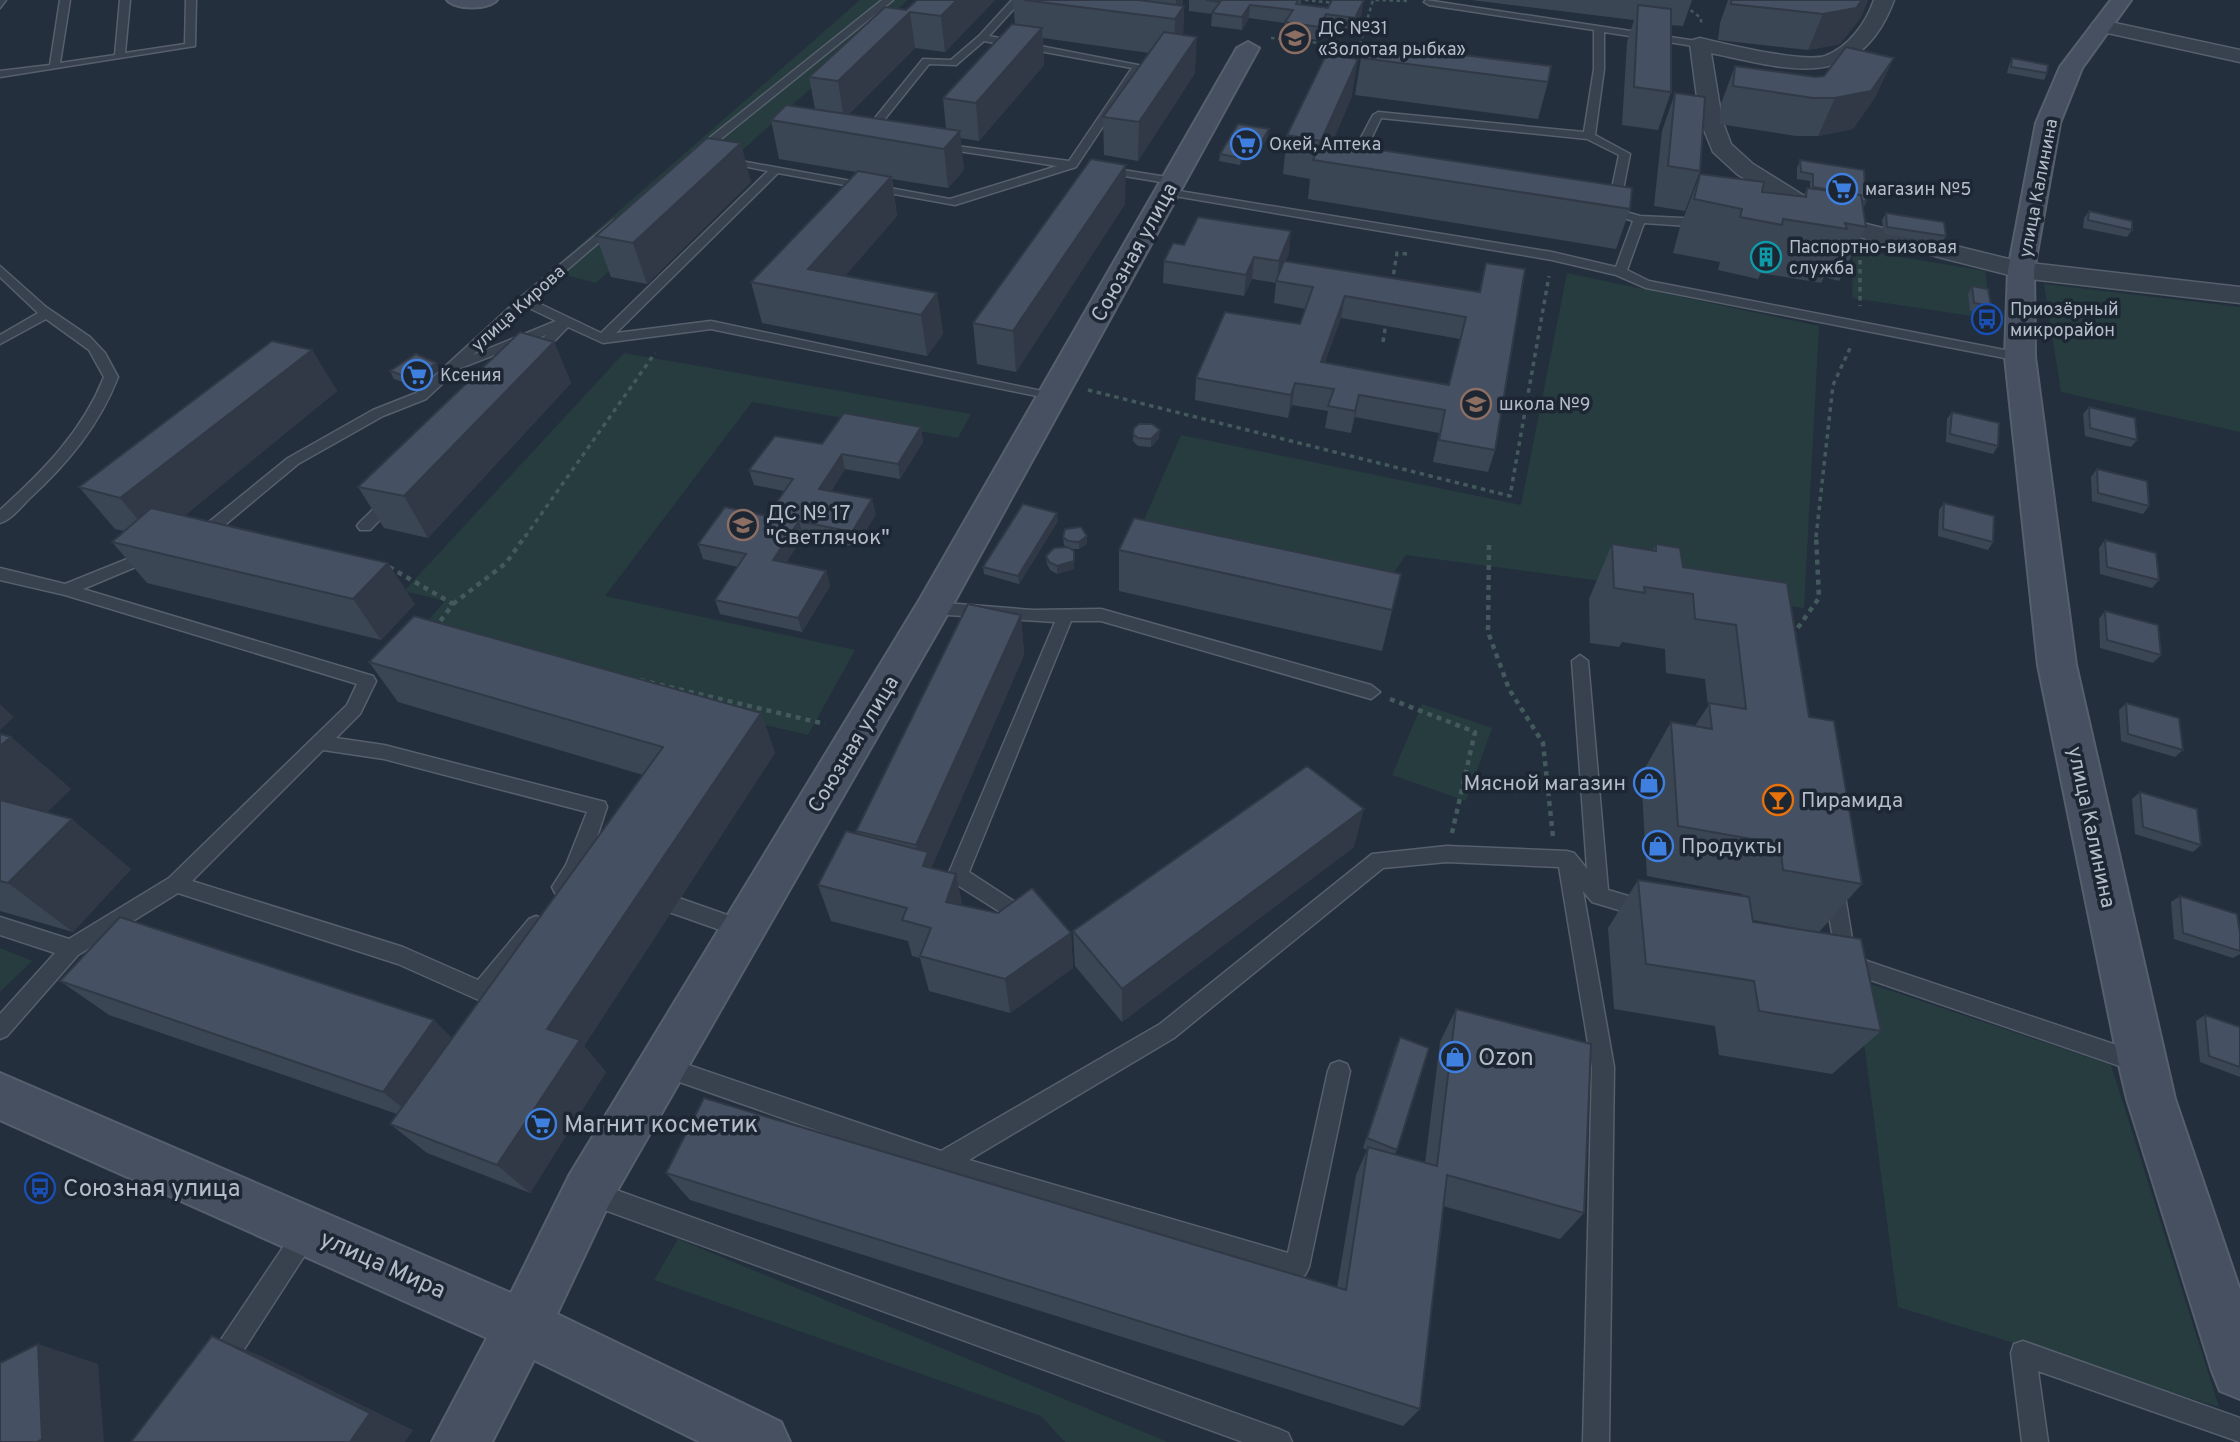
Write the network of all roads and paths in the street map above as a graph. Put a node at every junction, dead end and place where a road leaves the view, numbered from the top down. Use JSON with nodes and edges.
{"nodes":[{"id":1,"x":1,"y":0,"type":"edge"},
{"id":2,"x":65,"y":0,"type":"edge"},
{"id":3,"x":125,"y":0,"type":"edge"},
{"id":4,"x":191,"y":0,"type":"edge"},
{"id":5,"x":457,"y":0,"type":"edge"},
{"id":6,"x":487,"y":0,"type":"edge"},
{"id":7,"x":888,"y":0,"type":"edge"},
{"id":8,"x":1017,"y":0,"type":"edge"},
{"id":9,"x":1305,"y":0,"type":"edge"},
{"id":10,"x":1884,"y":0,"type":"edge"},
{"id":11,"x":1429,"y":2,"type":"edge"},
{"id":12,"x":1345,"y":4,"type":"edge"},
{"id":13,"x":0,"y":5,"type":"edge"},
{"id":14,"x":1685,"y":6,"type":"dead end"},
{"id":15,"x":2111,"y":13,"type":"edge"},
{"id":16,"x":1599,"y":27,"type":"junction"},
{"id":17,"x":982,"y":38,"type":"junction"},
{"id":18,"x":1700,"y":44,"type":"junction"},
{"id":19,"x":1248,"y":48,"type":"joint"},
{"id":20,"x":2240,"y":56,"type":"edge"},
{"id":21,"x":120,"y":57,"type":"junction"},
{"id":22,"x":55,"y":67,"type":"junction"},
{"id":23,"x":0,"y":74,"type":"edge"},
{"id":24,"x":746,"y":115,"type":"junction"},
{"id":25,"x":759,"y":117,"type":"dead end"},
{"id":26,"x":853,"y":132,"type":"edge"},
{"id":27,"x":867,"y":134,"type":"junction"},
{"id":28,"x":881,"y":136,"type":"edge"},
{"id":29,"x":1589,"y":136,"type":"junction"},
{"id":30,"x":921,"y":142,"type":"edge"},
{"id":31,"x":696,"y":153,"type":"junction"},
{"id":32,"x":686,"y":162,"type":"edge"},
{"id":33,"x":1072,"y":165,"type":"junction"},
{"id":34,"x":1085,"y":167,"type":"edge"},
{"id":35,"x":776,"y":169,"type":"junction"},
{"id":36,"x":1097,"y":169,"type":"edge"},
{"id":37,"x":1349,"y":173,"type":"edge"},
{"id":38,"x":1170,"y":186,"type":"junction"},
{"id":39,"x":625,"y":214,"type":"edge"},
{"id":40,"x":1640,"y":219,"type":"junction"},
{"id":41,"x":1714,"y":223,"type":"edge"},
{"id":42,"x":1820,"y":225,"type":"junction"},
{"id":43,"x":1860,"y":237,"type":"junction"},
{"id":44,"x":1941,"y":250,"type":"junction"},
{"id":45,"x":1411,"y":255,"type":"dead end"},
{"id":46,"x":0,"y":270,"type":"edge"},
{"id":47,"x":2021,"y":270,"type":"junction"},
{"id":48,"x":1619,"y":272,"type":"junction"},
{"id":49,"x":1536,"y":273,"type":"dead end"},
{"id":50,"x":6,"y":283,"type":"edge"},
{"id":51,"x":1391,"y":291,"type":"edge"},
{"id":52,"x":2240,"y":295,"type":"edge"},
{"id":53,"x":524,"y":300,"type":"junction"},
{"id":54,"x":47,"y":313,"type":"junction"},
{"id":55,"x":1387,"y":317,"type":"edge"},
{"id":56,"x":566,"y":321,"type":"junction"},
{"id":57,"x":1860,"y":326,"type":"junction"},
{"id":58,"x":669,"y":333,"type":"junction"},
{"id":59,"x":603,"y":339,"type":"junction"},
{"id":60,"x":0,"y":340,"type":"edge"},
{"id":61,"x":1383,"y":342,"type":"dead end"},
{"id":62,"x":2020,"y":357,"type":"junction"},
{"id":63,"x":449,"y":370,"type":"junction"},
{"id":64,"x":519,"y":370,"type":"edge"},
{"id":65,"x":1056,"y":390,"type":"junction"},
{"id":66,"x":404,"y":487,"type":"edge"},
{"id":67,"x":0,"y":518,"type":"edge"},
{"id":68,"x":365,"y":526,"type":"edge"},
{"id":69,"x":186,"y":540,"type":"edge"},
{"id":70,"x":1489,"y":545,"type":"dead end"},
{"id":71,"x":162,"y":550,"type":"edge"},
{"id":72,"x":383,"y":566,"type":"edge"},
{"id":73,"x":0,"y":574,"type":"edge"},
{"id":74,"x":66,"y":590,"type":"junction"},
{"id":75,"x":453,"y":604,"type":"junction"},
{"id":76,"x":933,"y":608,"type":"junction"},
{"id":77,"x":1065,"y":616,"type":"junction"},
{"id":78,"x":446,"y":634,"type":"edge"},
{"id":79,"x":1792,"y":637,"type":"edge"},
{"id":80,"x":1580,"y":661,"type":"dead end"},
{"id":81,"x":634,"y":678,"type":"edge"},
{"id":82,"x":1371,"y":692,"type":"joint"},
{"id":83,"x":860,"y":730,"type":"junction"},
{"id":84,"x":320,"y":743,"type":"junction"},
{"id":85,"x":1447,"y":854,"type":"junction"},
{"id":86,"x":1561,"y":859,"type":"junction"},
{"id":87,"x":1830,"y":868,"type":"edge"},
{"id":88,"x":176,"y":884,"type":"junction"},
{"id":89,"x":1599,"y":896,"type":"junction"},
{"id":90,"x":676,"y":906,"type":"dead end"},
{"id":91,"x":1008,"y":908,"type":"edge"},
{"id":92,"x":1664,"y":914,"type":"edge"},
{"id":93,"x":0,"y":926,"type":"edge"},
{"id":94,"x":743,"y":929,"type":"junction"},
{"id":95,"x":71,"y":949,"type":"junction"},
{"id":96,"x":1820,"y":956,"type":"edge"},
{"id":97,"x":1846,"y":963,"type":"junction"},
{"id":98,"x":0,"y":1029,"type":"edge"},
{"id":99,"x":2143,"y":1065,"type":"junction"},
{"id":100,"x":662,"y":1066,"type":"junction"},
{"id":101,"x":1339,"y":1071,"type":"dead end"},
{"id":102,"x":0,"y":1096,"type":"edge"},
{"id":103,"x":942,"y":1163,"type":"junction"},
{"id":104,"x":588,"y":1192,"type":"junction"},
{"id":105,"x":308,"y":1230,"type":"junction"},
{"id":106,"x":523,"y":1326,"type":"junction"},
{"id":107,"x":2240,"y":1371,"type":"edge"},
{"id":108,"x":205,"y":1386,"type":"edge"},
{"id":109,"x":2240,"y":1431,"type":"edge"},
{"id":110,"x":461,"y":1442,"type":"edge"},
{"id":111,"x":761,"y":1442,"type":"edge"},
{"id":112,"x":1279,"y":1442,"type":"edge"},
{"id":113,"x":1596,"y":1442,"type":"edge"},
{"id":114,"x":2035,"y":1442,"type":"edge"}],
"edges":[{"from":1,"to":13,"type":"lane"},
{"from":2,"to":22,"type":"lane"},
{"from":3,"to":21,"type":"lane"},
{"from":4,"to":21,"type":"lane"},
{"from":5,"to":6,"type":"main road"},
{"from":7,"to":24,"type":"lane"},
{"from":8,"to":17,"type":"lane"},
{"from":9,"to":12,"type":"path"},
{"from":10,"to":18,"type":"street"},
{"from":11,"to":16,"type":"lane"},
{"from":11,"to":19,"type":"path"},
{"from":14,"to":18,"type":"path"},
{"from":15,"to":20,"type":"street"},
{"from":15,"to":47,"type":"main road","name":"улица Калинина"},
{"from":16,"to":18,"type":"lane"},
{"from":16,"to":29,"type":"lane"},
{"from":17,"to":27,"type":"lane"},
{"from":17,"to":33,"type":"lane"},
{"from":18,"to":42,"type":"street","name":"улица Калинина"},
{"from":19,"to":38,"type":"main road","name":"Союзная улица"},
{"from":21,"to":22,"type":"lane"},
{"from":22,"to":23,"type":"lane"},
{"from":24,"to":25,"type":"lane"},
{"from":24,"to":31,"type":"lane"},
{"from":26,"to":27,"type":"lane"},
{"from":27,"to":28,"type":"lane"},
{"from":29,"to":37,"type":"lane"},
{"from":29,"to":40,"type":"lane"},
{"from":30,"to":33,"type":"lane"},
{"from":31,"to":32,"type":"lane"},
{"from":31,"to":35,"type":"lane"},
{"from":33,"to":34,"type":"lane"},
{"from":33,"to":35,"type":"lane"},
{"from":35,"to":59,"type":"lane"},
{"from":36,"to":38,"type":"lane"},
{"from":38,"to":48,"type":"lane"},
{"from":38,"to":65,"type":"main road","name":"Союзная улица"},
{"from":39,"to":53,"type":"lane","name":"улица Кирова"},
{"from":40,"to":41,"type":"lane"},
{"from":40,"to":48,"type":"lane"},
{"from":42,"to":43,"type":"lane"},
{"from":42,"to":44,"type":"street","name":"улица Калинина"},
{"from":43,"to":44,"type":"lane"},
{"from":43,"to":57,"type":"path"},
{"from":44,"to":47,"type":"street","name":"улица Калинина"},
{"from":45,"to":51,"type":"path"},
{"from":46,"to":50,"type":"lane"},
{"from":47,"to":52,"type":"street"},
{"from":47,"to":62,"type":"main road","name":"улица Калинина"},
{"from":48,"to":57,"type":"lane"},
{"from":49,"to":65,"type":"path"},
{"from":50,"to":54,"type":"lane"},
{"from":53,"to":56,"type":"lane"},
{"from":53,"to":63,"type":"lane","name":"улица Кирова"},
{"from":54,"to":60,"type":"lane"},
{"from":54,"to":67,"type":"lane"},
{"from":55,"to":61,"type":"path"},
{"from":56,"to":59,"type":"lane"},
{"from":56,"to":63,"type":"lane"},
{"from":56,"to":64,"type":"lane"},
{"from":57,"to":62,"type":"lane"},
{"from":57,"to":79,"type":"path"},
{"from":58,"to":59,"type":"lane"},
{"from":58,"to":65,"type":"lane"},
{"from":58,"to":75,"type":"path"},
{"from":62,"to":99,"type":"main road","name":"улица Калинина"},
{"from":63,"to":69,"type":"lane","name":"улица Кирова"},
{"from":65,"to":76,"type":"main road","name":"Союзная улица"},
{"from":66,"to":68,"type":"lane"},
{"from":70,"to":86,"type":"path"},
{"from":71,"to":74,"type":"lane"},
{"from":72,"to":75,"type":"path"},
{"from":73,"to":74,"type":"lane"},
{"from":74,"to":84,"type":"lane"},
{"from":75,"to":78,"type":"path"},
{"from":76,"to":77,"type":"lane"},
{"from":76,"to":83,"type":"main road","name":"Союзная улица"},
{"from":77,"to":82,"type":"lane"},
{"from":77,"to":91,"type":"lane"},
{"from":80,"to":89,"type":"lane"},
{"from":81,"to":83,"type":"path"},
{"from":82,"to":85,"type":"path"},
{"from":83,"to":94,"type":"main road","name":"Союзная улица"},
{"from":84,"to":88,"type":"lane"},
{"from":84,"to":88,"type":"lane"},
{"from":85,"to":86,"type":"lane"},
{"from":85,"to":103,"type":"lane"},
{"from":86,"to":89,"type":"lane"},
{"from":86,"to":113,"type":"lane"},
{"from":87,"to":97,"type":"lane"},
{"from":88,"to":95,"type":"lane"},
{"from":89,"to":92,"type":"lane"},
{"from":90,"to":94,"type":"lane"},
{"from":93,"to":95,"type":"lane"},
{"from":94,"to":100,"type":"main road","name":"Союзная улица"},
{"from":95,"to":98,"type":"lane"},
{"from":96,"to":97,"type":"lane"},
{"from":97,"to":99,"type":"lane"},
{"from":99,"to":107,"type":"main road","name":"улица Калинина"},
{"from":100,"to":103,"type":"lane"},
{"from":100,"to":104,"type":"main road","name":"Союзная улица"},
{"from":101,"to":103,"type":"lane"},
{"from":102,"to":105,"type":"main road","name":"улица Мира"},
{"from":104,"to":106,"type":"main road","name":"Союзная улица"},
{"from":104,"to":112,"type":"lane"},
{"from":105,"to":106,"type":"main road","name":"улица Мира"},
{"from":105,"to":108,"type":"lane"},
{"from":106,"to":110,"type":"main road","name":"Союзная улица"},
{"from":106,"to":111,"type":"main road","name":"улица Мира"},
{"from":109,"to":114,"type":"lane"}]}
